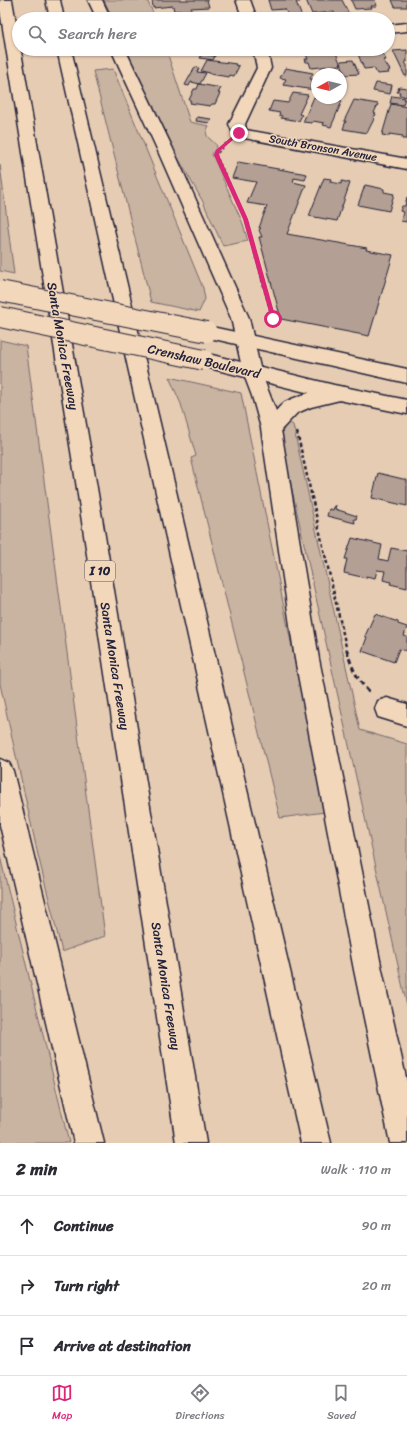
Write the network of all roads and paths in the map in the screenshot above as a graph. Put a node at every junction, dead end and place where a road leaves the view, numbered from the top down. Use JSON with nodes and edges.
{"nodes":[{"id":1,"x":5,"y":0,"type":"edge"},
{"id":2,"x":53,"y":0,"type":"edge"},
{"id":3,"x":96,"y":0,"type":"edge"},
{"id":4,"x":243,"y":0,"type":"edge"},
{"id":5,"x":56,"y":12,"type":"edge"},
{"id":6,"x":101,"y":12,"type":"edge"},
{"id":7,"x":247,"y":12,"type":"edge"},
{"id":8,"x":407,"y":27,"type":"edge"},
{"id":9,"x":395,"y":28,"type":"edge"},
{"id":10,"x":12,"y":42,"type":"edge"},
{"id":11,"x":14,"y":56,"type":"edge"},
{"id":12,"x":66,"y":56,"type":"edge"},
{"id":13,"x":121,"y":56,"type":"edge"},
{"id":14,"x":261,"y":56,"type":"edge"},
{"id":15,"x":239,"y":133,"type":"junction"},
{"id":16,"x":406,"y":162,"type":"edge"},
{"id":17,"x":0,"y":291,"type":"edge"},
{"id":18,"x":0,"y":317,"type":"edge"},
{"id":19,"x":273,"y":319,"type":"dead end"},
{"id":20,"x":245,"y":340,"type":"junction"},
{"id":21,"x":252,"y":372,"type":"junction"},
{"id":22,"x":407,"y":376,"type":"edge"},
{"id":23,"x":340,"y":393,"type":"junction"},
{"id":24,"x":407,"y":407,"type":"edge"},
{"id":25,"x":284,"y":427,"type":"junction"},
{"id":26,"x":397,"y":712,"type":"edge"},
{"id":27,"x":0,"y":770,"type":"edge"},
{"id":28,"x":90,"y":1143,"type":"edge"},
{"id":29,"x":191,"y":1143,"type":"edge"},
{"id":30,"x":316,"y":1143,"type":"edge"},
{"id":31,"x":405,"y":1143,"type":"edge"}],
"edges":[{"from":1,"to":10,"type":"main road","name":"Santa Monica Freeway","number":"I 10"},
{"from":2,"to":5,"type":"main road"},
{"from":3,"to":6,"type":"main road"},
{"from":4,"to":7,"type":"main road"},
{"from":8,"to":9,"type":"main road"},
{"from":11,"to":29,"type":"main road","name":"Santa Monica Freeway","number":"I 10"},
{"from":12,"to":30,"type":"main road"},
{"from":13,"to":20,"type":"main road"},
{"from":14,"to":15,"type":"main road"},
{"from":15,"to":16,"type":"main road","name":"South Bronson Avenue"},
{"from":15,"to":19,"type":"path"},
{"from":17,"to":20,"type":"main road","name":"Crenshaw Boulevard","bridge":true},
{"from":18,"to":21,"type":"main road","name":"Crenshaw Boulevard","bridge":true},
{"from":20,"to":21,"type":"main road"},
{"from":20,"to":22,"type":"main road","name":"Crenshaw Boulevard"},
{"from":21,"to":23,"type":"main road","name":"Crenshaw Boulevard"},
{"from":21,"to":25,"type":"main road"},
{"from":23,"to":24,"type":"main road","name":"Crenshaw Boulevard"},
{"from":23,"to":25,"type":"main road"},
{"from":25,"to":26,"type":"path"},
{"from":25,"to":31,"type":"main road"},
{"from":27,"to":28,"type":"main road"}]}
